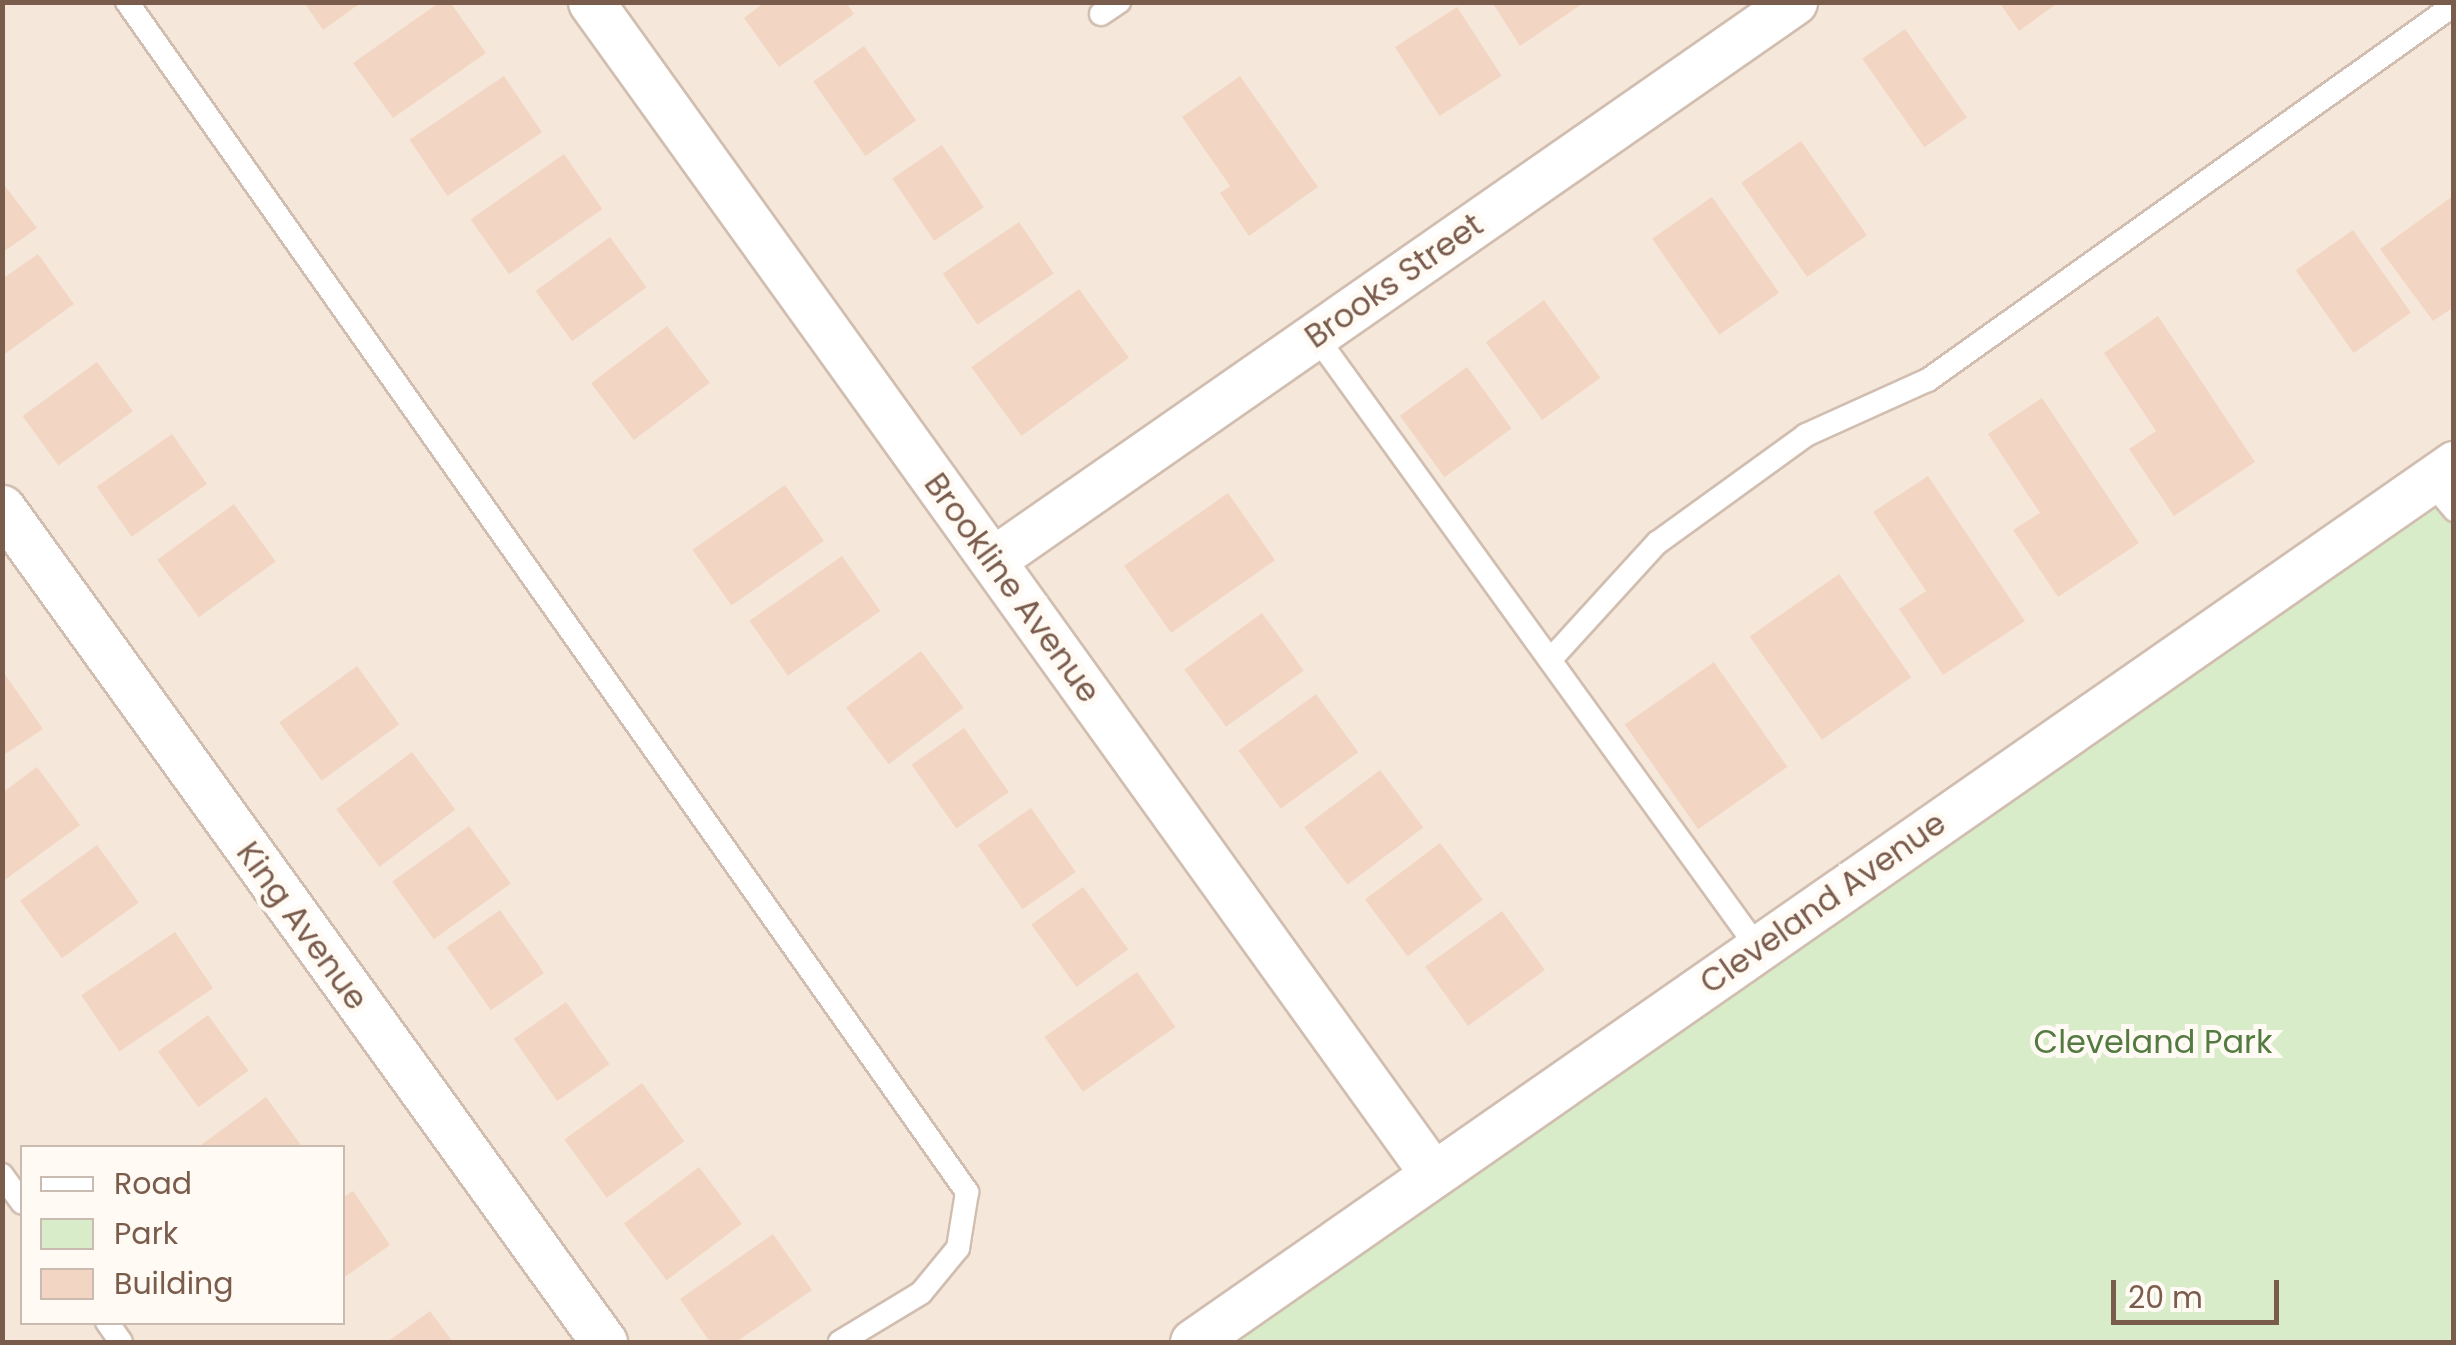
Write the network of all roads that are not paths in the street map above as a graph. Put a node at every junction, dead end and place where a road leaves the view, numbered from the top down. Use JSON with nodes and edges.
{"nodes":[{"id":1,"x":128,"y":2,"type":"edge"},
{"id":2,"x":591,"y":2,"type":"edge"},
{"id":3,"x":1794,"y":2,"type":"edge"},
{"id":4,"x":2454,"y":5,"type":"edge"},
{"id":5,"x":1316,"y":335,"type":"junction"},
{"id":6,"x":2446,"y":485,"type":"edge"},
{"id":7,"x":2,"y":508,"type":"edge"},
{"id":8,"x":994,"y":559,"type":"junction"},
{"id":9,"x":1550,"y":660,"type":"junction"},
{"id":10,"x":1758,"y":948,"type":"junction"},
{"id":11,"x":1432,"y":1174,"type":"junction"},
{"id":12,"x":2,"y":1175,"type":"edge"},
{"id":13,"x":20,"y":1201,"type":"edge"},
{"id":14,"x":604,"y":1342,"type":"edge"},
{"id":15,"x":840,"y":1342,"type":"edge"},
{"id":16,"x":1193,"y":1342,"type":"edge"}],
"edges":[{"from":1,"to":15,"type":"lane"},
{"from":2,"to":8,"type":"street","name":"Brookline Avenue"},
{"from":3,"to":5,"type":"street","name":"Brooks Street"},
{"from":4,"to":9,"type":"lane"},
{"from":5,"to":8,"type":"street","name":"Brooks Street"},
{"from":5,"to":9,"type":"lane"},
{"from":6,"to":10,"type":"street","name":"Cleveland Avenue"},
{"from":7,"to":14,"type":"street","name":"King Avenue"},
{"from":8,"to":11,"type":"street","name":"Brookline Avenue"},
{"from":9,"to":10,"type":"lane"},
{"from":10,"to":11,"type":"street","name":"Cleveland Avenue"},
{"from":11,"to":16,"type":"street","name":"Cleveland Avenue"},
{"from":12,"to":13,"type":"lane"}]}
